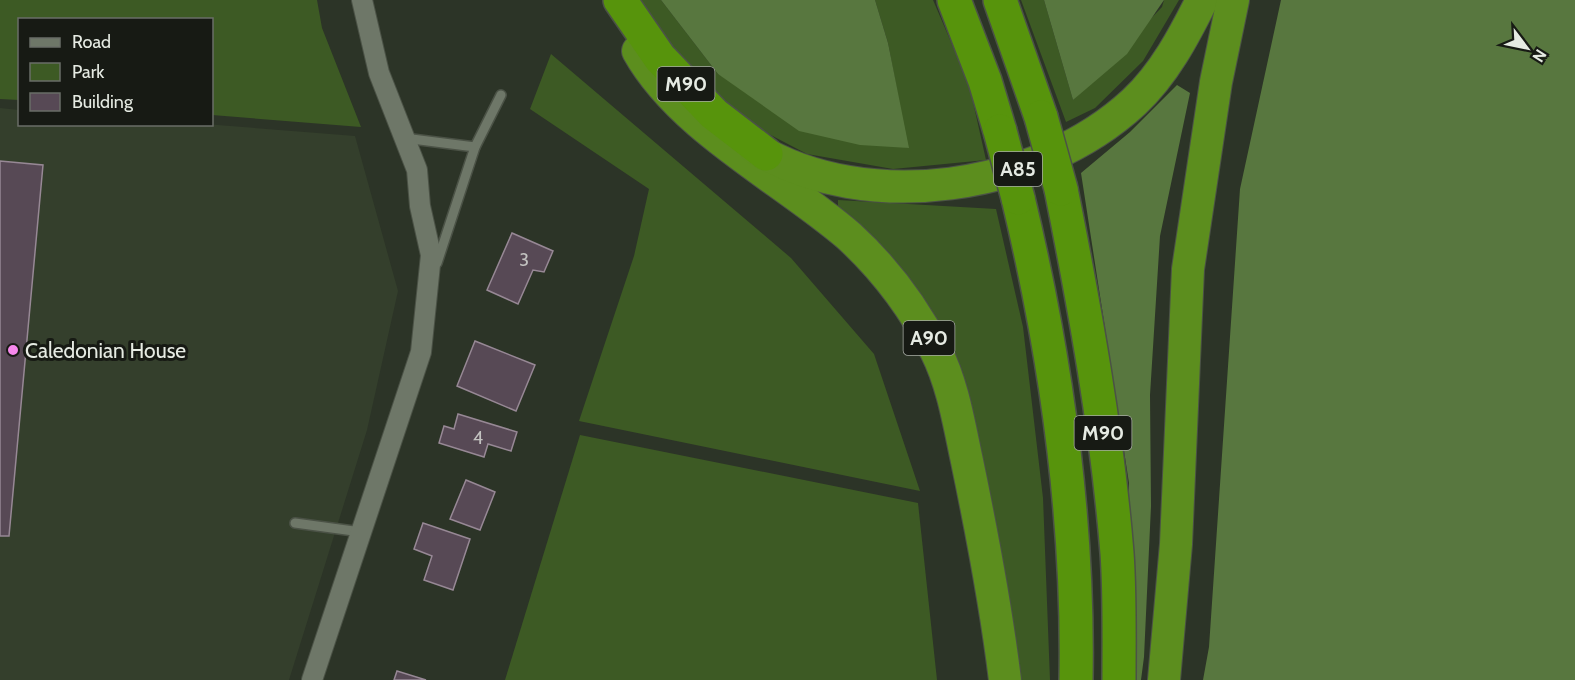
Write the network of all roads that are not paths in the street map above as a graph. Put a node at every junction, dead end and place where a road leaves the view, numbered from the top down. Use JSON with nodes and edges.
{"nodes":[{"id":1,"x":362,"y":0,"type":"edge"},
{"id":2,"x":610,"y":0,"type":"edge"},
{"id":3,"x":620,"y":0,"type":"edge"},
{"id":4,"x":954,"y":0,"type":"edge"},
{"id":5,"x":1000,"y":0,"type":"edge"},
{"id":6,"x":1202,"y":0,"type":"edge"},
{"id":7,"x":1233,"y":0,"type":"edge"},
{"id":8,"x":501,"y":95,"type":"dead end"},
{"id":9,"x":675,"y":99,"type":"junction"},
{"id":10,"x":405,"y":138,"type":"junction"},
{"id":11,"x":475,"y":147,"type":"junction"},
{"id":12,"x":766,"y":154,"type":"junction"},
{"id":13,"x":426,"y":297,"type":"junction"},
{"id":14,"x":295,"y":523,"type":"dead end"},
{"id":15,"x":361,"y":532,"type":"junction"},
{"id":16,"x":312,"y":680,"type":"edge"},
{"id":17,"x":1005,"y":680,"type":"edge"},
{"id":18,"x":1076,"y":680,"type":"edge"},
{"id":19,"x":1119,"y":680,"type":"edge"},
{"id":20,"x":1164,"y":680,"type":"edge"}],
"edges":[{"from":1,"to":10,"type":"street"},
{"from":2,"to":9,"type":"highway","number":"A85"},
{"from":3,"to":12,"type":"highway","number":"M90"},
{"from":4,"to":18,"type":"highway","number":"M90","bridge":true},
{"from":5,"to":19,"type":"highway","number":"M90","bridge":true},
{"from":6,"to":12,"type":"highway","number":"A85"},
{"from":7,"to":20,"type":"highway"},
{"from":8,"to":11,"type":"lane"},
{"from":9,"to":12,"type":"highway","number":"A85"},
{"from":9,"to":17,"type":"highway","number":"A90"},
{"from":10,"to":11,"type":"lane"},
{"from":10,"to":13,"type":"street"},
{"from":11,"to":13,"type":"lane"},
{"from":13,"to":15,"type":"street"},
{"from":14,"to":15,"type":"lane"},
{"from":15,"to":16,"type":"street"}]}
